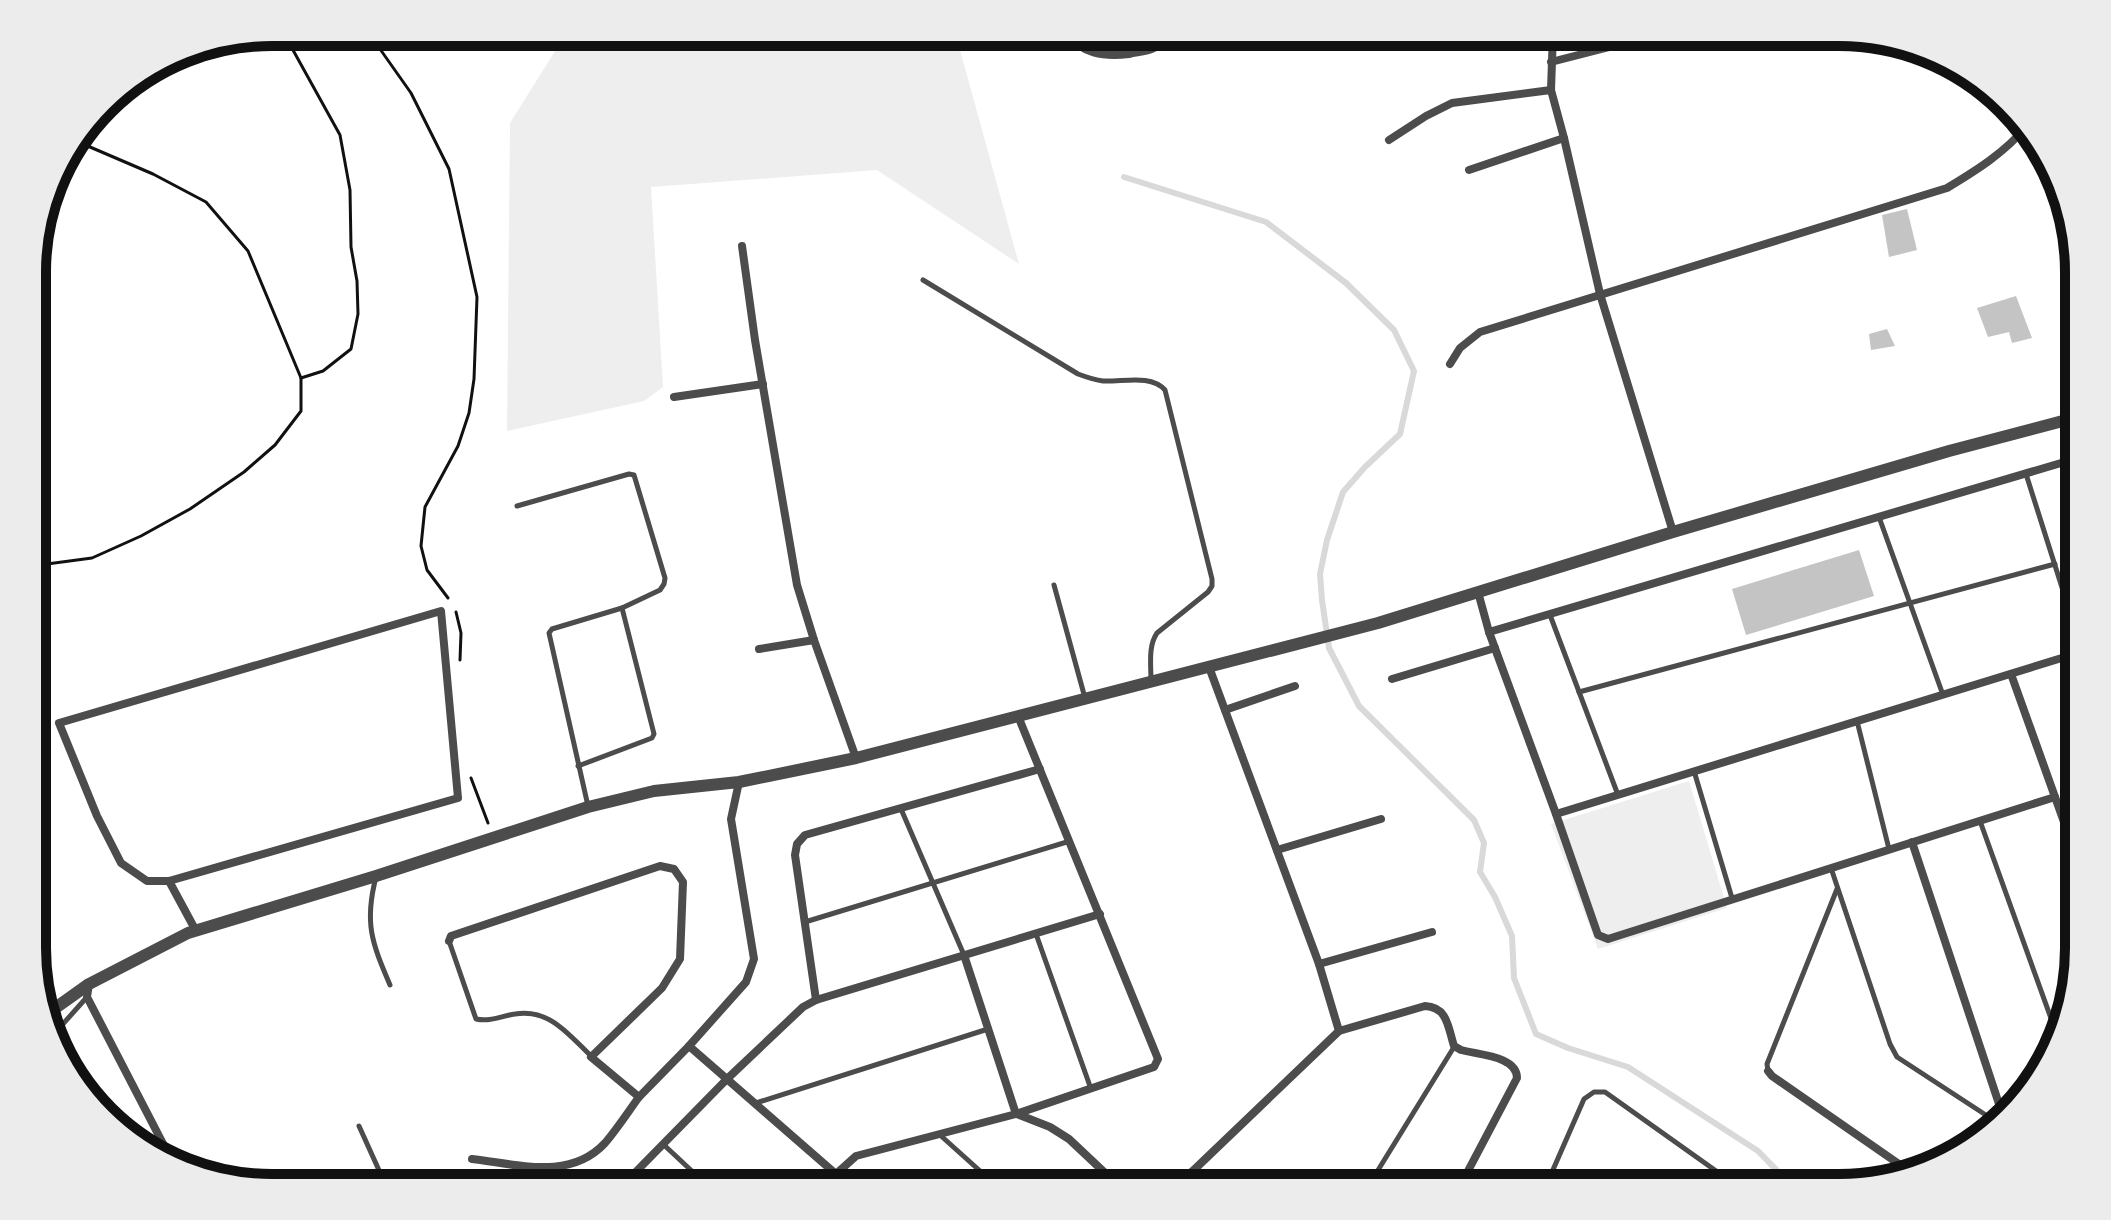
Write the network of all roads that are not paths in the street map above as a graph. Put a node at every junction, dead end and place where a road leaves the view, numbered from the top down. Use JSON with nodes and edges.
{"nodes":[{"id":1,"x":1079,"y":46,"type":"edge"},
{"id":2,"x":1158,"y":46,"type":"edge"},
{"id":3,"x":1552,"y":46,"type":"edge"},
{"id":4,"x":1613,"y":46,"type":"edge"},
{"id":5,"x":1551,"y":62,"type":"junction"},
{"id":6,"x":1551,"y":90,"type":"junction"},
{"id":7,"x":2018,"y":135,"type":"edge"},
{"id":8,"x":1564,"y":138,"type":"junction"},
{"id":9,"x":1389,"y":140,"type":"dead end"},
{"id":10,"x":1469,"y":170,"type":"dead end"},
{"id":11,"x":742,"y":246,"type":"dead end"},
{"id":12,"x":923,"y":280,"type":"dead end"},
{"id":13,"x":1600,"y":294,"type":"junction"},
{"id":14,"x":1450,"y":364,"type":"dead end"},
{"id":15,"x":763,"y":384,"type":"junction"},
{"id":16,"x":674,"y":397,"type":"dead end"},
{"id":17,"x":2065,"y":420,"type":"edge"},
{"id":18,"x":2065,"y":462,"type":"edge"},
{"id":19,"x":2026,"y":474,"type":"junction"},
{"id":20,"x":517,"y":506,"type":"dead end"},
{"id":21,"x":1879,"y":517,"type":"junction"},
{"id":22,"x":1673,"y":532,"type":"junction"},
{"id":23,"x":2055,"y":564,"type":"junction"},
{"id":24,"x":1054,"y":585,"type":"dead end"},
{"id":25,"x":1478,"y":592,"type":"junction"},
{"id":26,"x":2065,"y":596,"type":"edge"},
{"id":27,"x":1910,"y":603,"type":"junction"},
{"id":28,"x":622,"y":608,"type":"junction"},
{"id":29,"x":1550,"y":614,"type":"junction"},
{"id":30,"x":1489,"y":632,"type":"junction"},
{"id":31,"x":814,"y":640,"type":"junction"},
{"id":32,"x":1495,"y":648,"type":"junction"},
{"id":33,"x":759,"y":649,"type":"dead end"},
{"id":34,"x":2065,"y":657,"type":"edge"},
{"id":35,"x":1209,"y":667,"type":"junction"},
{"id":36,"x":2011,"y":674,"type":"junction"},
{"id":37,"x":1392,"y":679,"type":"dead end"},
{"id":38,"x":1151,"y":682,"type":"junction"},
{"id":39,"x":1295,"y":686,"type":"dead end"},
{"id":40,"x":1579,"y":692,"type":"junction"},
{"id":41,"x":1943,"y":695,"type":"junction"},
{"id":42,"x":1085,"y":699,"type":"junction"},
{"id":43,"x":1225,"y":710,"type":"junction"},
{"id":44,"x":1018,"y":716,"type":"junction"},
{"id":45,"x":1857,"y":721,"type":"junction"},
{"id":46,"x":856,"y":758,"type":"junction"},
{"id":47,"x":578,"y":766,"type":"junction"},
{"id":48,"x":1040,"y":769,"type":"junction"},
{"id":49,"x":1694,"y":771,"type":"junction"},
{"id":50,"x":739,"y":782,"type":"junction"},
{"id":51,"x":1618,"y":795,"type":"junction"},
{"id":52,"x":2055,"y":797,"type":"junction"},
{"id":53,"x":588,"y":807,"type":"junction"},
{"id":54,"x":900,"y":808,"type":"junction"},
{"id":55,"x":1556,"y":814,"type":"junction"},
{"id":56,"x":1381,"y":819,"type":"dead end"},
{"id":57,"x":1980,"y":820,"type":"junction"},
{"id":58,"x":2065,"y":825,"type":"edge"},
{"id":59,"x":1070,"y":841,"type":"junction"},
{"id":60,"x":1912,"y":842,"type":"junction"},
{"id":61,"x":1889,"y":849,"type":"junction"},
{"id":62,"x":1277,"y":850,"type":"junction"},
{"id":63,"x":1831,"y":867,"type":"junction"},
{"id":64,"x":376,"y":876,"type":"junction"},
{"id":65,"x":169,"y":881,"type":"junction"},
{"id":66,"x":932,"y":883,"type":"junction"},
{"id":67,"x":1838,"y":888,"type":"junction"},
{"id":68,"x":1732,"y":898,"type":"junction"},
{"id":69,"x":1100,"y":914,"type":"junction"},
{"id":70,"x":805,"y":922,"type":"junction"},
{"id":71,"x":196,"y":931,"type":"junction"},
{"id":72,"x":1432,"y":932,"type":"dead end"},
{"id":73,"x":1036,"y":933,"type":"junction"},
{"id":74,"x":449,"y":941,"type":"joint"},
{"id":75,"x":964,"y":955,"type":"junction"},
{"id":76,"x":1319,"y":964,"type":"junction"},
{"id":77,"x":390,"y":985,"type":"dead end"},
{"id":78,"x":88,"y":991,"type":"junction"},
{"id":79,"x":816,"y":1000,"type":"junction"},
{"id":80,"x":55,"y":1010,"type":"edge"},
{"id":81,"x":2052,"y":1022,"type":"edge"},
{"id":82,"x":60,"y":1026,"type":"edge"},
{"id":83,"x":988,"y":1029,"type":"junction"},
{"id":84,"x":1339,"y":1031,"type":"junction"},
{"id":85,"x":689,"y":1046,"type":"junction"},
{"id":86,"x":1454,"y":1046,"type":"junction"},
{"id":87,"x":591,"y":1057,"type":"junction"},
{"id":88,"x":1768,"y":1071,"type":"joint"},
{"id":89,"x":727,"y":1079,"type":"junction"},
{"id":90,"x":1091,"y":1089,"type":"junction"},
{"id":91,"x":639,"y":1097,"type":"junction"},
{"id":92,"x":755,"y":1104,"type":"junction"},
{"id":93,"x":2000,"y":1107,"type":"edge"},
{"id":94,"x":1016,"y":1114,"type":"junction"},
{"id":95,"x":1989,"y":1117,"type":"edge"},
{"id":96,"x":359,"y":1126,"type":"dead end"},
{"id":97,"x":940,"y":1135,"type":"junction"},
{"id":98,"x":663,"y":1144,"type":"junction"},
{"id":99,"x":165,"y":1147,"type":"edge"},
{"id":100,"x":472,"y":1159,"type":"dead end"},
{"id":101,"x":1901,"y":1165,"type":"edge"},
{"id":102,"x":1192,"y":1172,"type":"joint"},
{"id":103,"x":381,"y":1174,"type":"edge"},
{"id":104,"x":634,"y":1174,"type":"edge"},
{"id":105,"x":695,"y":1174,"type":"edge"},
{"id":106,"x":836,"y":1174,"type":"joint"},
{"id":107,"x":983,"y":1174,"type":"edge"},
{"id":108,"x":1106,"y":1174,"type":"edge"},
{"id":109,"x":1211,"y":1174,"type":"edge"},
{"id":110,"x":1376,"y":1174,"type":"edge"},
{"id":111,"x":1466,"y":1174,"type":"edge"},
{"id":112,"x":1551,"y":1174,"type":"edge"},
{"id":113,"x":1719,"y":1174,"type":"edge"}],
"edges":[{"from":1,"to":2,"type":"street"},
{"from":3,"to":5,"type":"street"},
{"from":4,"to":5,"type":"street"},
{"from":5,"to":6,"type":"street"},
{"from":6,"to":8,"type":"street"},
{"from":6,"to":9,"type":"street"},
{"from":7,"to":13,"type":"street"},
{"from":8,"to":10,"type":"street"},
{"from":8,"to":13,"type":"street"},
{"from":11,"to":15,"type":"street"},
{"from":12,"to":38,"type":"lane"},
{"from":13,"to":14,"type":"street"},
{"from":13,"to":22,"type":"street"},
{"from":15,"to":16,"type":"street"},
{"from":15,"to":31,"type":"street"},
{"from":17,"to":22,"type":"street"},
{"from":18,"to":19,"type":"street"},
{"from":19,"to":21,"type":"street"},
{"from":19,"to":23,"type":"lane"},
{"from":20,"to":28,"type":"lane"},
{"from":21,"to":27,"type":"lane"},
{"from":21,"to":29,"type":"street"},
{"from":22,"to":25,"type":"street"},
{"from":23,"to":26,"type":"lane"},
{"from":23,"to":27,"type":"lane"},
{"from":24,"to":42,"type":"lane"},
{"from":25,"to":30,"type":"street"},
{"from":25,"to":35,"type":"street"},
{"from":27,"to":40,"type":"lane"},
{"from":27,"to":41,"type":"lane"},
{"from":28,"to":47,"type":"lane"},
{"from":28,"to":47,"type":"lane"},
{"from":29,"to":30,"type":"street"},
{"from":29,"to":40,"type":"lane"},
{"from":30,"to":32,"type":"street"},
{"from":31,"to":33,"type":"street"},
{"from":31,"to":46,"type":"street"},
{"from":32,"to":37,"type":"street"},
{"from":32,"to":55,"type":"street"},
{"from":34,"to":36,"type":"street"},
{"from":35,"to":38,"type":"street"},
{"from":35,"to":43,"type":"street"},
{"from":36,"to":41,"type":"street"},
{"from":36,"to":52,"type":"street"},
{"from":38,"to":42,"type":"street"},
{"from":39,"to":43,"type":"street"},
{"from":40,"to":51,"type":"lane"},
{"from":41,"to":45,"type":"street"},
{"from":42,"to":44,"type":"street"},
{"from":43,"to":62,"type":"street"},
{"from":44,"to":46,"type":"street"},
{"from":44,"to":48,"type":"street"},
{"from":45,"to":49,"type":"street"},
{"from":45,"to":61,"type":"lane"},
{"from":46,"to":50,"type":"street"},
{"from":47,"to":53,"type":"lane"},
{"from":48,"to":54,"type":"street"},
{"from":48,"to":59,"type":"street"},
{"from":49,"to":51,"type":"street"},
{"from":49,"to":68,"type":"lane"},
{"from":50,"to":53,"type":"street"},
{"from":50,"to":85,"type":"street"},
{"from":51,"to":55,"type":"street"},
{"from":52,"to":57,"type":"street"},
{"from":52,"to":58,"type":"street"},
{"from":53,"to":64,"type":"street"},
{"from":54,"to":66,"type":"lane"},
{"from":54,"to":70,"type":"street"},
{"from":55,"to":68,"type":"street"},
{"from":56,"to":62,"type":"street"},
{"from":57,"to":60,"type":"street"},
{"from":57,"to":81,"type":"lane"},
{"from":59,"to":66,"type":"lane"},
{"from":59,"to":69,"type":"street"},
{"from":60,"to":61,"type":"street"},
{"from":60,"to":93,"type":"street"},
{"from":61,"to":63,"type":"street"},
{"from":62,"to":76,"type":"street"},
{"from":63,"to":67,"type":"lane"},
{"from":63,"to":68,"type":"street"},
{"from":64,"to":71,"type":"street"},
{"from":64,"to":77,"type":"lane"},
{"from":65,"to":65,"type":"street"},
{"from":65,"to":71,"type":"street"},
{"from":66,"to":70,"type":"lane"},
{"from":66,"to":75,"type":"lane"},
{"from":67,"to":88,"type":"lane"},
{"from":67,"to":95,"type":"lane"},
{"from":69,"to":73,"type":"street"},
{"from":69,"to":90,"type":"street"},
{"from":70,"to":79,"type":"street"},
{"from":71,"to":78,"type":"street"},
{"from":72,"to":76,"type":"street"},
{"from":73,"to":75,"type":"street"},
{"from":73,"to":90,"type":"lane"},
{"from":74,"to":87,"type":"lane"},
{"from":74,"to":87,"type":"street"},
{"from":75,"to":79,"type":"street"},
{"from":75,"to":83,"type":"street"},
{"from":76,"to":84,"type":"street"},
{"from":78,"to":80,"type":"street"},
{"from":78,"to":82,"type":"lane"},
{"from":78,"to":99,"type":"street"},
{"from":79,"to":89,"type":"street"},
{"from":83,"to":92,"type":"lane"},
{"from":83,"to":94,"type":"street"},
{"from":84,"to":86,"type":"street"},
{"from":84,"to":102,"type":"street"},
{"from":85,"to":89,"type":"street"},
{"from":85,"to":91,"type":"street"},
{"from":86,"to":110,"type":"lane"},
{"from":86,"to":111,"type":"street"},
{"from":87,"to":91,"type":"street"},
{"from":88,"to":101,"type":"street"},
{"from":89,"to":92,"type":"street"},
{"from":89,"to":98,"type":"street"},
{"from":90,"to":94,"type":"street"},
{"from":91,"to":100,"type":"street"},
{"from":92,"to":106,"type":"street"},
{"from":94,"to":97,"type":"street"},
{"from":94,"to":108,"type":"street"},
{"from":96,"to":103,"type":"lane"},
{"from":97,"to":106,"type":"street"},
{"from":97,"to":107,"type":"lane"},
{"from":98,"to":104,"type":"street"},
{"from":98,"to":105,"type":"lane"},
{"from":102,"to":109,"type":"street"},
{"from":112,"to":113,"type":"lane"}]}
